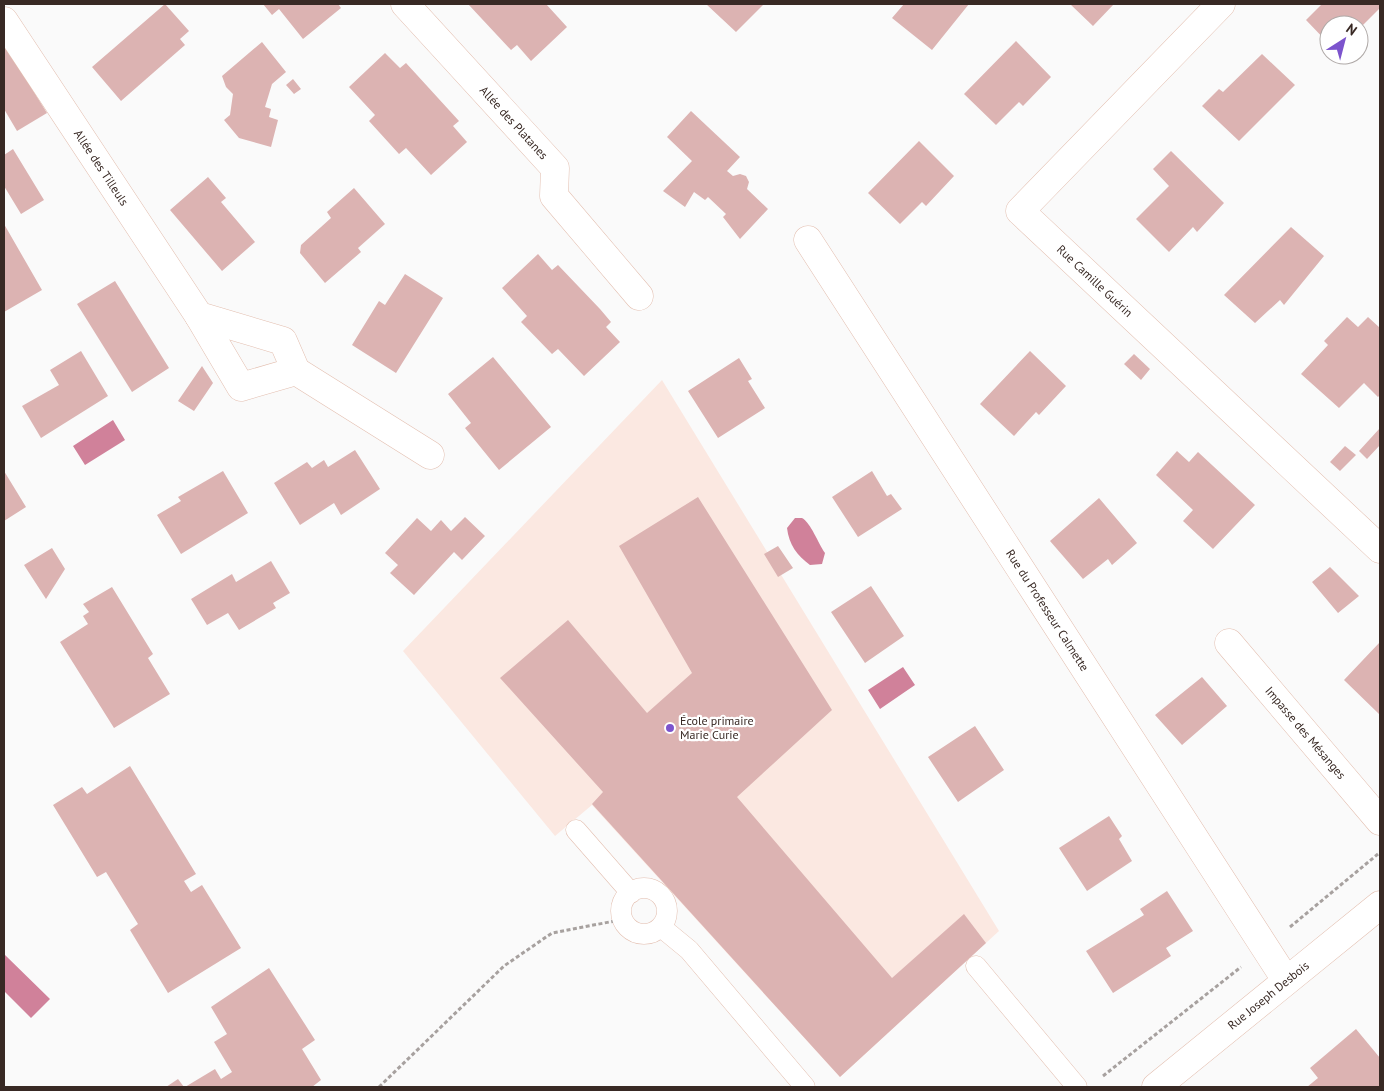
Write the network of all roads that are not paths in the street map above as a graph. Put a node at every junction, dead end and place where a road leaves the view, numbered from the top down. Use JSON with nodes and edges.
{"nodes":[{"id":1,"x":405,"y":4,"type":"edge"},
{"id":2,"x":1222,"y":4,"type":"edge"},
{"id":3,"x":4,"y":21,"type":"edge"},
{"id":4,"x":808,"y":240,"type":"dead end"},
{"id":5,"x":639,"y":296,"type":"dead end"},
{"id":6,"x":199,"y":316,"type":"junction"},
{"id":7,"x":296,"y":371,"type":"junction"},
{"id":8,"x":430,"y":455,"type":"dead end"},
{"id":9,"x":1380,"y":549,"type":"edge"},
{"id":10,"x":1229,"y":643,"type":"dead end"},
{"id":11,"x":1380,"y":821,"type":"edge"},
{"id":12,"x":576,"y":830,"type":"dead end"},
{"id":13,"x":631,"y":893,"type":"junction"},
{"id":14,"x":1380,"y":905,"type":"edge"},
{"id":15,"x":661,"y":927,"type":"junction"},
{"id":16,"x":976,"y":966,"type":"dead end"},
{"id":17,"x":1286,"y":980,"type":"junction"},
{"id":18,"x":805,"y":1087,"type":"edge"},
{"id":19,"x":1077,"y":1087,"type":"edge"},
{"id":20,"x":1156,"y":1087,"type":"edge"}],
"edges":[{"from":1,"to":5,"type":"street","name":"Allée des Platanes"},
{"from":2,"to":9,"type":"street","name":"Rue Camille Guérin"},
{"from":3,"to":6,"type":"street","name":"Allée des Tilleuls"},
{"from":4,"to":17,"type":"street","name":"Rue du Professeur Calmette"},
{"from":6,"to":7,"type":"street"},
{"from":6,"to":7,"type":"street","name":"Allée des Tilleuls"},
{"from":7,"to":8,"type":"street"},
{"from":10,"to":11,"type":"street","name":"Impasse des Mésanges"},
{"from":12,"to":13,"type":"lane"},
{"from":13,"to":15,"type":"lane"},
{"from":13,"to":15,"type":"lane"},
{"from":14,"to":17,"type":"street","name":"Rue Joseph Desbois"},
{"from":15,"to":18,"type":"lane"},
{"from":16,"to":19,"type":"lane"},
{"from":17,"to":20,"type":"street","name":"Rue Joseph Desbois"}]}
